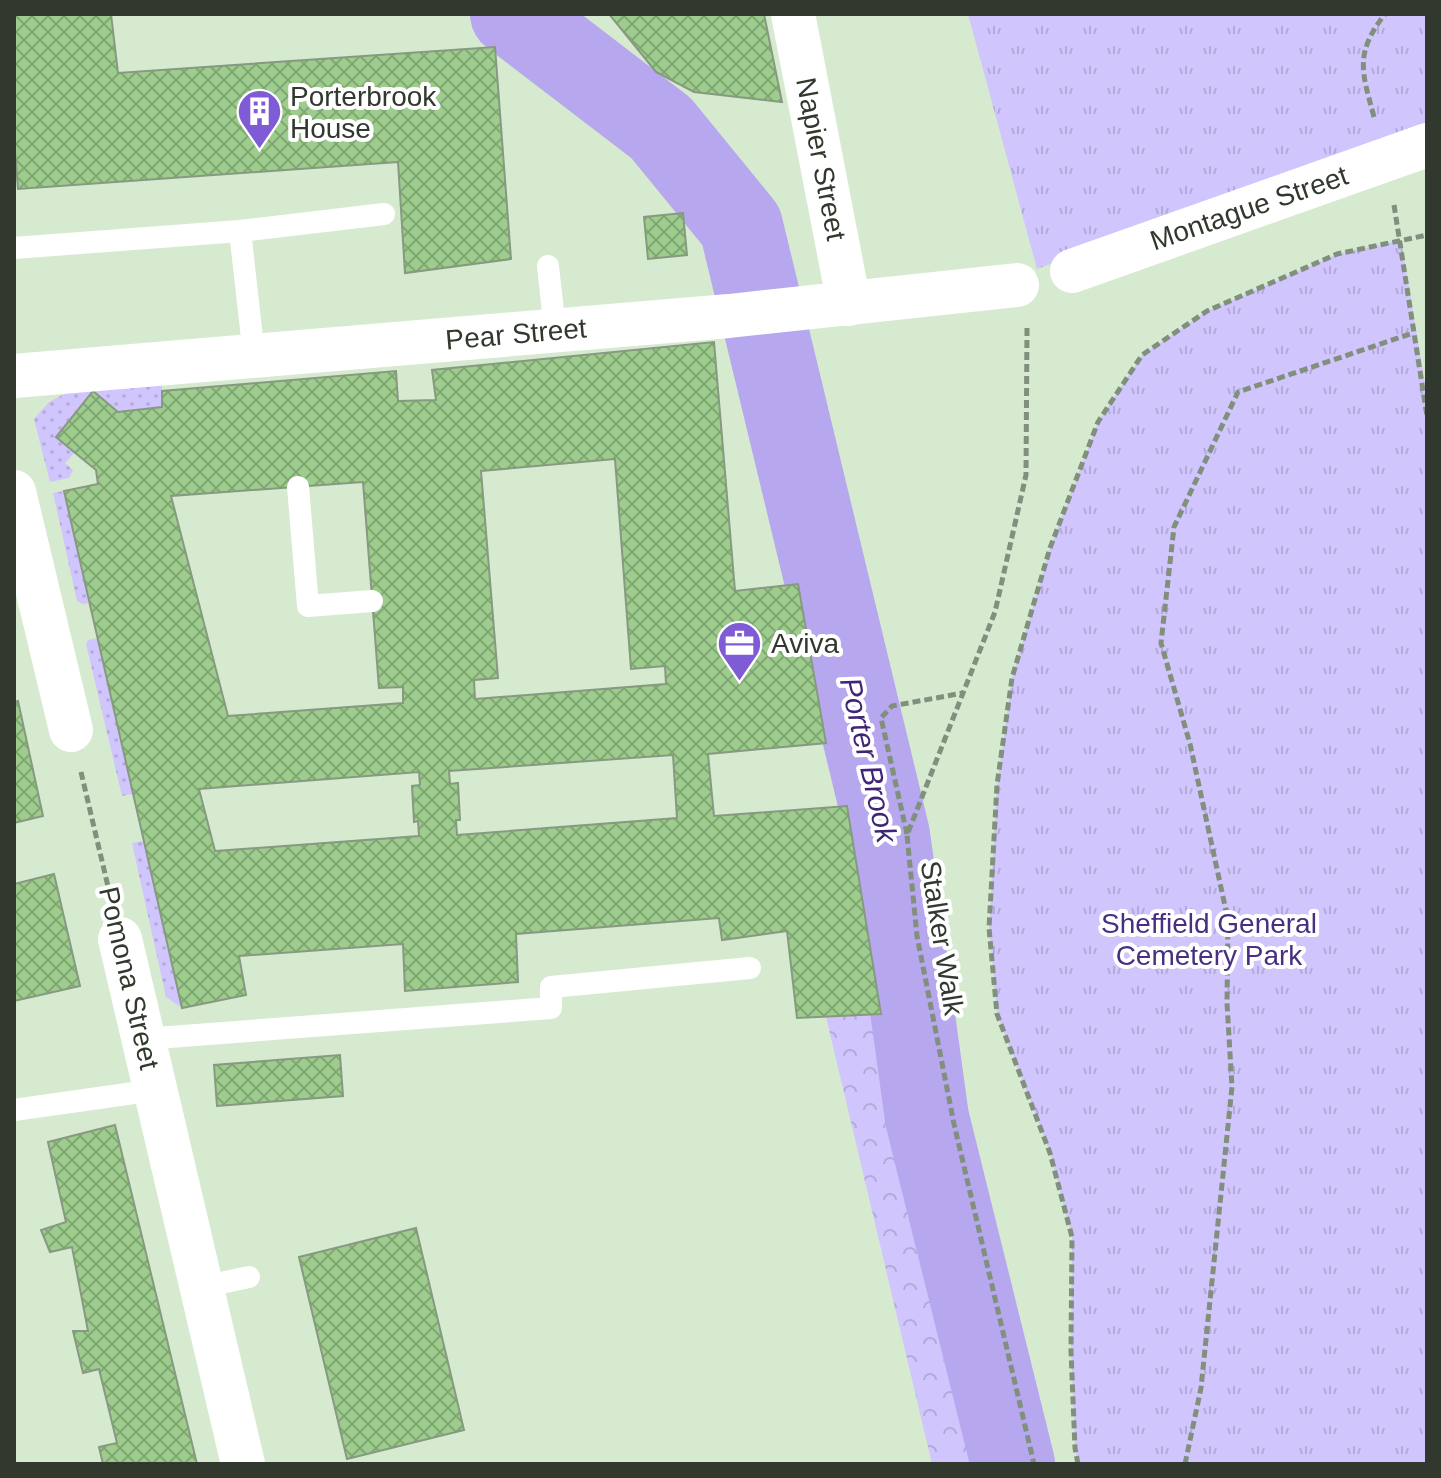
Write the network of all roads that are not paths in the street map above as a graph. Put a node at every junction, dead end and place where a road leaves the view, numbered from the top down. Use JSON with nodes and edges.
{"nodes":[{"id":1,"x":793,"y":14,"type":"edge"},
{"id":2,"x":1427,"y":145,"type":"edge"},
{"id":3,"x":384,"y":214,"type":"dead end"},
{"id":4,"x":240,"y":231,"type":"junction"},
{"id":5,"x":14,"y":248,"type":"edge"},
{"id":6,"x":548,"y":266,"type":"dead end"},
{"id":7,"x":1072,"y":271,"type":"dead end"},
{"id":8,"x":1017,"y":285,"type":"road end"},
{"id":9,"x":849,"y":304,"type":"junction"},
{"id":10,"x":555,"y":330,"type":"junction"},
{"id":11,"x":277,"y":363,"type":"junction"},
{"id":12,"x":14,"y":376,"type":"edge"},
{"id":13,"x":298,"y":487,"type":"dead end"},
{"id":14,"x":14,"y":492,"type":"edge"},
{"id":15,"x":372,"y":601,"type":"dead end"},
{"id":16,"x":28,"y":609,"type":"edge"},
{"id":17,"x":71,"y":730,"type":"road end"},
{"id":18,"x":120,"y":939,"type":"road end"},
{"id":19,"x":750,"y":968,"type":"dead end"},
{"id":20,"x":143,"y":1039,"type":"junction"},
{"id":21,"x":155,"y":1090,"type":"junction"},
{"id":22,"x":14,"y":1110,"type":"edge"},
{"id":23,"x":249,"y":1277,"type":"dead end"},
{"id":24,"x":202,"y":1287,"type":"junction"},
{"id":25,"x":243,"y":1464,"type":"edge"}],
"edges":[{"from":1,"to":9,"type":"street","name":"Napier Street"},
{"from":2,"to":7,"type":"street","name":"Montague Street"},
{"from":3,"to":4,"type":"lane"},
{"from":4,"to":5,"type":"lane"},
{"from":4,"to":11,"type":"lane"},
{"from":6,"to":10,"type":"lane"},
{"from":8,"to":9,"type":"street","name":"Pear Street"},
{"from":9,"to":10,"type":"street","name":"Pear Street"},
{"from":10,"to":11,"type":"street","name":"Pear Street"},
{"from":11,"to":12,"type":"street","name":"Pear Street"},
{"from":13,"to":15,"type":"lane"},
{"from":14,"to":16,"type":"street"},
{"from":16,"to":17,"type":"street"},
{"from":18,"to":20,"type":"street","name":"Pomona Street"},
{"from":19,"to":20,"type":"lane"},
{"from":20,"to":21,"type":"street","name":"Pomona Street"},
{"from":21,"to":22,"type":"lane"},
{"from":21,"to":24,"type":"street","name":"Pomona Street"},
{"from":23,"to":24,"type":"lane"},
{"from":24,"to":25,"type":"street","name":"Pomona Street"}]}
